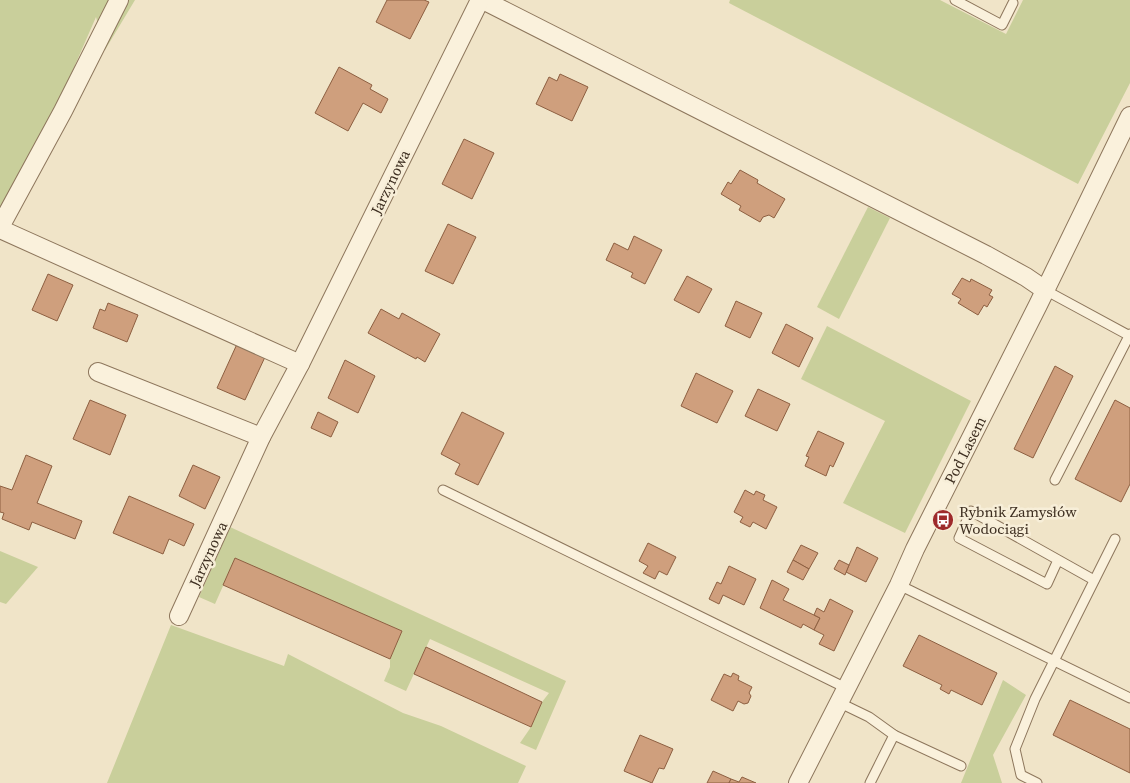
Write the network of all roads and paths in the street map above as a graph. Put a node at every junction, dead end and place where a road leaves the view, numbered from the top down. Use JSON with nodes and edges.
{"nodes":[{"id":1,"x":119,"y":0,"type":"edge"},
{"id":2,"x":481,"y":0,"type":"edge"},
{"id":3,"x":955,"y":0,"type":"edge"},
{"id":4,"x":1013,"y":3,"type":"dead end"},
{"id":5,"x":1130,"y":116,"type":"edge"},
{"id":6,"x":0,"y":228,"type":"edge"},
{"id":7,"x":1045,"y":290,"type":"junction"},
{"id":8,"x":1130,"y":336,"type":"edge"},
{"id":9,"x":300,"y":364,"type":"junction"},
{"id":10,"x":98,"y":372,"type":"dead end"},
{"id":11,"x":261,"y":438,"type":"junction"},
{"id":12,"x":1055,"y":480,"type":"dead end"},
{"id":13,"x":443,"y":490,"type":"dead end"},
{"id":14,"x":1115,"y":539,"type":"dead end"},
{"id":15,"x":1058,"y":560,"type":"junction"},
{"id":16,"x":1094,"y":580,"type":"junction"},
{"id":17,"x":899,"y":585,"type":"junction"},
{"id":18,"x":179,"y":616,"type":"dead end"},
{"id":19,"x":1055,"y":661,"type":"junction"},
{"id":20,"x":842,"y":695,"type":"junction"},
{"id":21,"x":1130,"y":698,"type":"edge"},
{"id":22,"x":894,"y":735,"type":"junction"},
{"id":23,"x":961,"y":766,"type":"dead end"},
{"id":24,"x":798,"y":783,"type":"edge"},
{"id":25,"x":870,"y":783,"type":"edge"},
{"id":26,"x":1038,"y":783,"type":"edge"}],
"edges":[{"from":1,"to":6,"type":"street"},
{"from":2,"to":7,"type":"street"},
{"from":2,"to":9,"type":"street","name":"Jarzynowa"},
{"from":3,"to":4,"type":"lane"},
{"from":5,"to":7,"type":"street","name":"Pod Lasem"},
{"from":6,"to":9,"type":"street"},
{"from":7,"to":8,"type":"lane"},
{"from":7,"to":17,"type":"street","name":"Pod Lasem"},
{"from":8,"to":12,"type":"lane"},
{"from":9,"to":11,"type":"street","name":"Jarzynowa"},
{"from":10,"to":11,"type":"street"},
{"from":11,"to":18,"type":"street","name":"Jarzynowa"},
{"from":13,"to":20,"type":"lane"},
{"from":14,"to":16,"type":"lane"},
{"from":15,"to":15,"type":"lane"},
{"from":15,"to":16,"type":"lane"},
{"from":16,"to":19,"type":"lane"},
{"from":17,"to":19,"type":"lane"},
{"from":17,"to":20,"type":"street","name":"Pod Lasem"},
{"from":19,"to":21,"type":"lane"},
{"from":19,"to":26,"type":"lane"},
{"from":20,"to":22,"type":"lane"},
{"from":20,"to":24,"type":"street","name":"Pod Lasem"},
{"from":22,"to":23,"type":"lane"},
{"from":22,"to":25,"type":"lane"}]}
